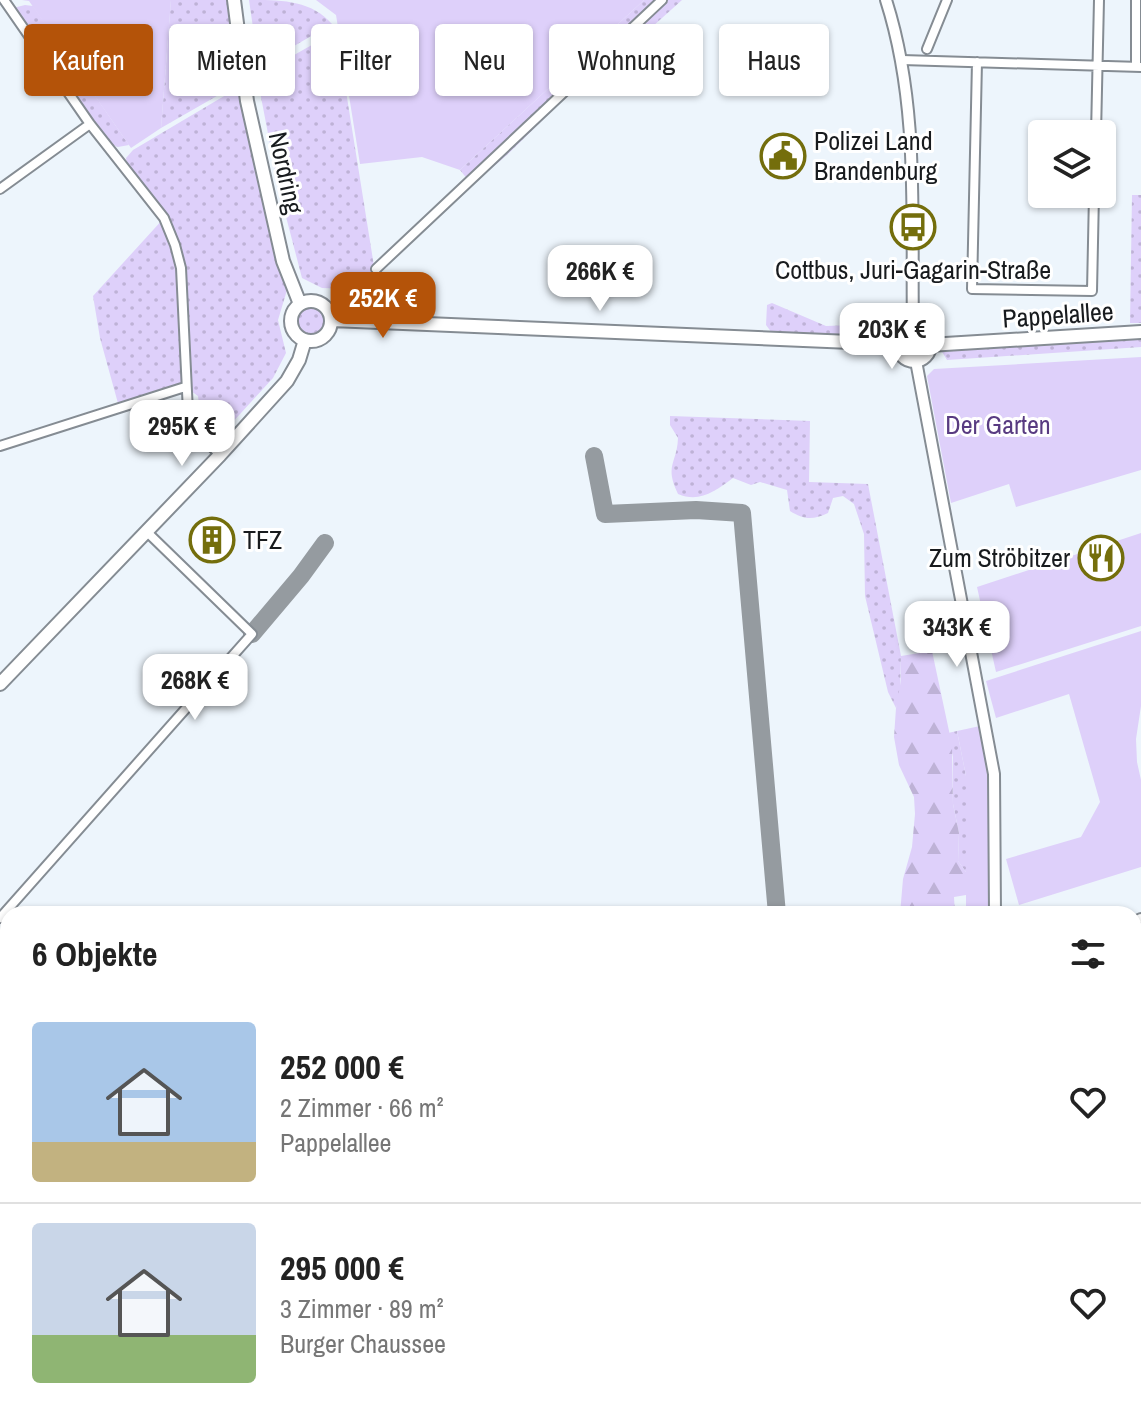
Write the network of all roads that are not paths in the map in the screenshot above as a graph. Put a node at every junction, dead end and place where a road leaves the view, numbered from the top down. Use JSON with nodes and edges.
{"nodes":[{"id":1,"x":4,"y":0,"type":"edge"},
{"id":2,"x":234,"y":0,"type":"edge"},
{"id":3,"x":662,"y":0,"type":"edge"},
{"id":4,"x":886,"y":0,"type":"edge"},
{"id":5,"x":947,"y":0,"type":"edge"},
{"id":6,"x":1099,"y":0,"type":"edge"},
{"id":7,"x":1136,"y":0,"type":"edge"},
{"id":8,"x":927,"y":49,"type":"dead end"},
{"id":9,"x":902,"y":60,"type":"junction"},
{"id":10,"x":977,"y":62,"type":"junction"},
{"id":11,"x":1097,"y":65,"type":"junction"},
{"id":12,"x":1139,"y":67,"type":"edge"},
{"id":13,"x":1096,"y":120,"type":"edge"},
{"id":14,"x":90,"y":124,"type":"junction"},
{"id":15,"x":0,"y":189,"type":"edge"},
{"id":16,"x":1094,"y":208,"type":"edge"},
{"id":17,"x":376,"y":269,"type":"dead end"},
{"id":18,"x":300,"y":304,"type":"junction"},
{"id":19,"x":332,"y":320,"type":"junction"},
{"id":20,"x":913,"y":329,"type":"junction"},
{"id":21,"x":1141,"y":332,"type":"edge"},
{"id":22,"x":305,"y":340,"type":"junction"},
{"id":23,"x":898,"y":344,"type":"junction"},
{"id":24,"x":929,"y":345,"type":"junction"},
{"id":25,"x":916,"y":361,"type":"junction"},
{"id":26,"x":185,"y":387,"type":"junction"},
{"id":27,"x":0,"y":446,"type":"edge"},
{"id":28,"x":220,"y":455,"type":"junction"},
{"id":29,"x":146,"y":531,"type":"junction"},
{"id":30,"x":0,"y":684,"type":"edge"},
{"id":31,"x":11,"y":906,"type":"edge"},
{"id":32,"x":995,"y":906,"type":"edge"}],
"edges":[{"from":1,"to":14,"type":"street"},
{"from":2,"to":18,"type":"main road","name":"Nordring"},
{"from":3,"to":17,"type":"street"},
{"from":4,"to":9,"type":"street"},
{"from":5,"to":8,"type":"street"},
{"from":6,"to":11,"type":"street"},
{"from":7,"to":12,"type":"street"},
{"from":9,"to":10,"type":"street"},
{"from":9,"to":20,"type":"street"},
{"from":10,"to":11,"type":"street"},
{"from":10,"to":16,"type":"street"},
{"from":11,"to":12,"type":"street"},
{"from":11,"to":13,"type":"street"},
{"from":14,"to":15,"type":"street"},
{"from":14,"to":26,"type":"street"},
{"from":18,"to":19,"type":"main road"},
{"from":18,"to":22,"type":"main road"},
{"from":19,"to":22,"type":"main road"},
{"from":19,"to":23,"type":"main road"},
{"from":20,"to":23,"type":"main road"},
{"from":20,"to":24,"type":"main road"},
{"from":21,"to":24,"type":"main road","name":"Pappelallee"},
{"from":22,"to":28,"type":"main road"},
{"from":23,"to":25,"type":"main road"},
{"from":24,"to":25,"type":"main road"},
{"from":25,"to":32,"type":"street"},
{"from":26,"to":27,"type":"street"},
{"from":26,"to":28,"type":"street"},
{"from":28,"to":29,"type":"main road"},
{"from":29,"to":30,"type":"main road"},
{"from":29,"to":31,"type":"street"}]}
